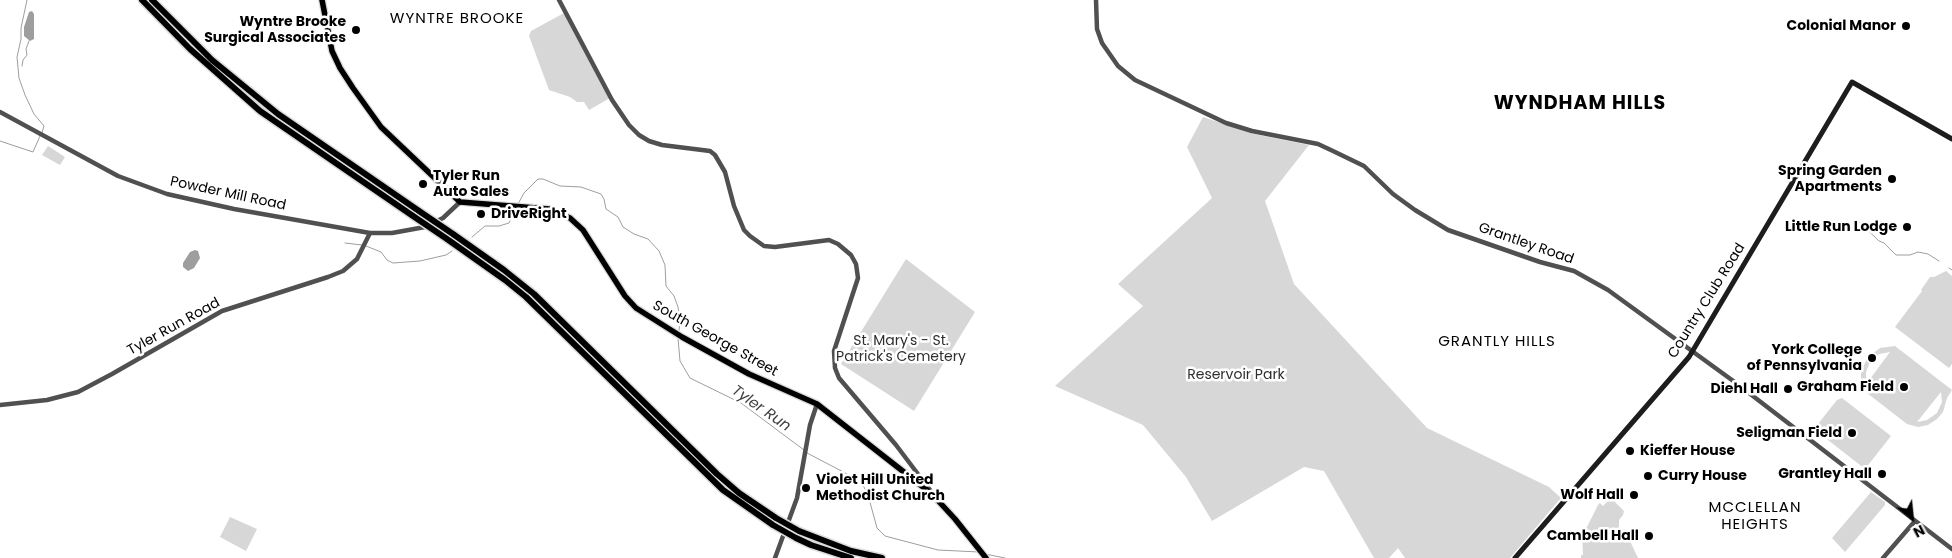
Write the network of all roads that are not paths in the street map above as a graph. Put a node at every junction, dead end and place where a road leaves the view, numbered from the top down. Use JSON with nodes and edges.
{"nodes":[{"id":1,"x":142,"y":0,"type":"edge"},
{"id":2,"x":152,"y":0,"type":"edge"},
{"id":3,"x":322,"y":0,"type":"edge"},
{"id":4,"x":559,"y":0,"type":"edge"},
{"id":5,"x":1096,"y":0,"type":"edge"},
{"id":6,"x":0,"y":112,"type":"edge"},
{"id":7,"x":1952,"y":139,"type":"edge"},
{"id":8,"x":460,"y":202,"type":"junction"},
{"id":9,"x":370,"y":232,"type":"junction"},
{"id":10,"x":1693,"y":351,"type":"junction"},
{"id":11,"x":817,"y":404,"type":"junction"},
{"id":12,"x":0,"y":405,"type":"edge"},
{"id":13,"x":932,"y":494,"type":"junction"},
{"id":14,"x":1914,"y":521,"type":"junction"},
{"id":15,"x":774,"y":522,"type":"junction"},
{"id":16,"x":1952,"y":549,"type":"edge"},
{"id":17,"x":984,"y":555,"type":"edge"},
{"id":18,"x":775,"y":558,"type":"edge"},
{"id":19,"x":850,"y":558,"type":"edge"},
{"id":20,"x":882,"y":558,"type":"edge"},
{"id":21,"x":1515,"y":558,"type":"edge"},
{"id":22,"x":1882,"y":558,"type":"edge"}],
"edges":[{"from":1,"to":15,"type":"highway","bridge":true},
{"from":2,"to":15,"type":"highway","bridge":true},
{"from":3,"to":8,"type":"main road"},
{"from":4,"to":13,"type":"street"},
{"from":5,"to":10,"type":"street","name":"Grantley Road"},
{"from":6,"to":9,"type":"street","name":"Powder Mill Road"},
{"from":7,"to":10,"type":"main road","name":"Country Club Road"},
{"from":8,"to":9,"type":"street","name":"Powder Mill Road"},
{"from":8,"to":11,"type":"main road","name":"South George Street"},
{"from":9,"to":12,"type":"street","name":"Tyler Run Road"},
{"from":10,"to":14,"type":"street","name":"Grantley Road"},
{"from":10,"to":21,"type":"main road","name":"Country Club Road"},
{"from":11,"to":13,"type":"main road","name":"South George Street"},
{"from":11,"to":18,"type":"street"},
{"from":13,"to":17,"type":"main road","name":"South George Street"},
{"from":14,"to":16,"type":"street","name":"Grantley Road"},
{"from":14,"to":22,"type":"street"},
{"from":15,"to":19,"type":"highway","bridge":true},
{"from":15,"to":20,"type":"highway","bridge":true}]}
